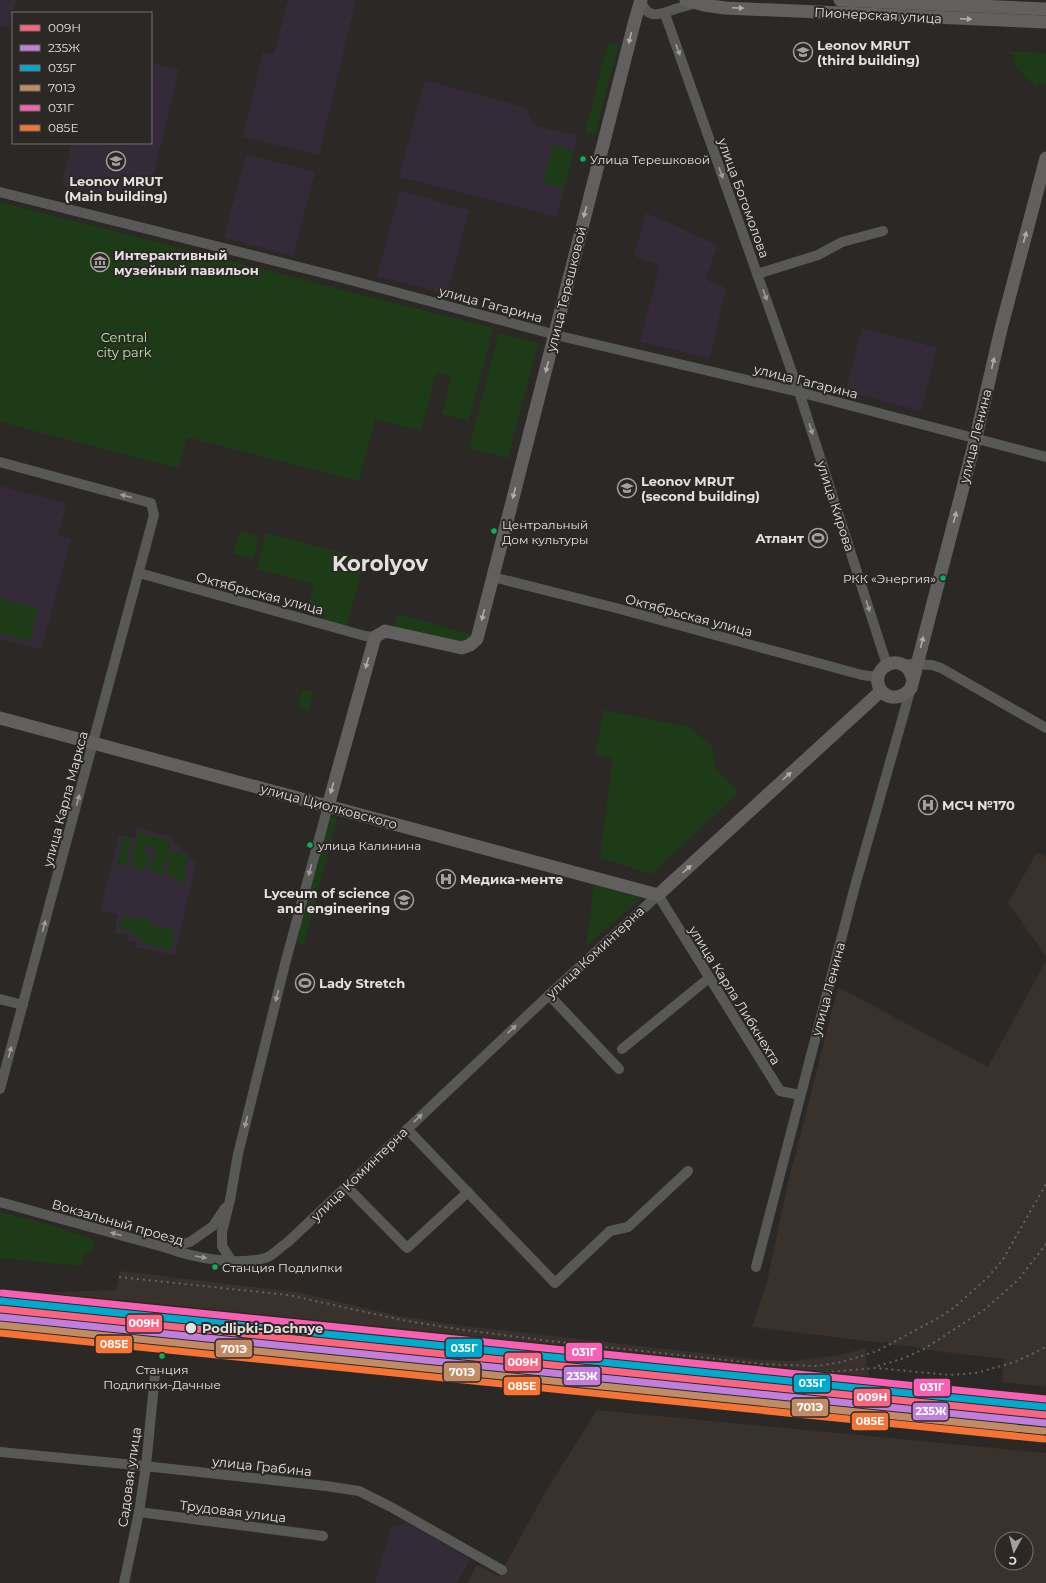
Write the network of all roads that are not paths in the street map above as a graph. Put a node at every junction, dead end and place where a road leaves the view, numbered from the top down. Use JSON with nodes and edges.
{"nodes":[{"id":1,"x":641,"y":0,"type":"edge"},
{"id":2,"x":840,"y":0,"type":"edge"},
{"id":3,"x":692,"y":2,"type":"edge"},
{"id":4,"x":1046,"y":10,"type":"edge"},
{"id":5,"x":664,"y":14,"type":"junction"},
{"id":6,"x":1046,"y":22,"type":"edge"},
{"id":7,"x":1046,"y":158,"type":"edge"},
{"id":8,"x":0,"y":192,"type":"edge"},
{"id":9,"x":883,"y":231,"type":"dead end"},
{"id":10,"x":757,"y":274,"type":"junction"},
{"id":11,"x":554,"y":334,"type":"junction"},
{"id":12,"x":799,"y":392,"type":"junction"},
{"id":13,"x":976,"y":438,"type":"junction"},
{"id":14,"x":1046,"y":457,"type":"edge"},
{"id":15,"x":0,"y":462,"type":"edge"},
{"id":16,"x":139,"y":573,"type":"junction"},
{"id":17,"x":493,"y":577,"type":"junction"},
{"id":18,"x":380,"y":634,"type":"junction"},
{"id":19,"x":910,"y":664,"type":"junction"},
{"id":20,"x":887,"y":665,"type":"junction"},
{"id":21,"x":878,"y":677,"type":"junction"},
{"id":22,"x":912,"y":684,"type":"junction"},
{"id":23,"x":881,"y":691,"type":"junction"},
{"id":24,"x":897,"y":698,"type":"junction"},
{"id":25,"x":904,"y":713,"type":"junction"},
{"id":26,"x":0,"y":718,"type":"edge"},
{"id":27,"x":1046,"y":728,"type":"edge"},
{"id":28,"x":93,"y":743,"type":"junction"},
{"id":29,"x":328,"y":806,"type":"junction"},
{"id":30,"x":658,"y":895,"type":"junction"},
{"id":31,"x":710,"y":978,"type":"junction"},
{"id":32,"x":548,"y":995,"type":"junction"},
{"id":33,"x":0,"y":1000,"type":"edge"},
{"id":34,"x":23,"y":1005,"type":"junction"},
{"id":35,"x":622,"y":1049,"type":"dead end"},
{"id":36,"x":619,"y":1069,"type":"dead end"},
{"id":37,"x":0,"y":1089,"type":"edge"},
{"id":38,"x":800,"y":1094,"type":"junction"},
{"id":39,"x":407,"y":1129,"type":"junction"},
{"id":40,"x":688,"y":1171,"type":"dead end"},
{"id":41,"x":347,"y":1187,"type":"junction"},
{"id":42,"x":468,"y":1192,"type":"junction"},
{"id":43,"x":230,"y":1200,"type":"junction"},
{"id":44,"x":0,"y":1202,"type":"edge"},
{"id":45,"x":190,"y":1242,"type":"junction"},
{"id":46,"x":167,"y":1248,"type":"junction"},
{"id":47,"x":186,"y":1255,"type":"junction"},
{"id":48,"x":231,"y":1260,"type":"junction"},
{"id":49,"x":756,"y":1267,"type":"dead end"},
{"id":50,"x":155,"y":1374,"type":"dead end"},
{"id":51,"x":0,"y":1452,"type":"edge"},
{"id":52,"x":146,"y":1466,"type":"junction"},
{"id":53,"x":139,"y":1512,"type":"junction"},
{"id":54,"x":323,"y":1536,"type":"dead end"},
{"id":55,"x":502,"y":1570,"type":"dead end"},
{"id":56,"x":124,"y":1583,"type":"edge"}],
"edges":[{"from":1,"to":5,"type":"street"},
{"from":1,"to":11,"type":"main road","name":"улица Терешковой","one_way":true},
{"from":2,"to":4,"type":"main road","name":"Пионерская улица"},
{"from":3,"to":5,"type":"street"},
{"from":3,"to":6,"type":"main road","name":"Пионерская улица","one_way":true},
{"from":5,"to":10,"type":"street","name":"улица Богомолова","one_way":true},
{"from":13,"to":7,"type":"main road","name":"улица Ленина","one_way":true},
{"from":8,"to":11,"type":"street","name":"улица Гагарина"},
{"from":9,"to":10,"type":"street"},
{"from":10,"to":12,"type":"street","name":"улица Богомолова","one_way":true},
{"from":11,"to":12,"type":"street","name":"улица Гагарина"},
{"from":11,"to":17,"type":"main road","name":"улица Терешковой","one_way":true},
{"from":12,"to":13,"type":"street","name":"улица Гагарина"},
{"from":12,"to":20,"type":"street","name":"улица Кирова","one_way":true},
{"from":13,"to":14,"type":"street","name":"улица Гагарина"},
{"from":19,"to":13,"type":"main road","name":"улица Ленина","one_way":true},
{"from":16,"to":15,"type":"street","name":"улица Карла Маркса","one_way":true},
{"from":16,"to":18,"type":"street","name":"Октябрьская улица"},
{"from":16,"to":28,"type":"street","name":"улица Карла Маркса"},
{"from":17,"to":18,"type":"main road","name":"улица Терешковой","one_way":true},
{"from":17,"to":21,"type":"street","name":"Октябрьская улица"},
{"from":18,"to":29,"type":"main road","one_way":true},
{"from":19,"to":20,"type":"main road"},
{"from":19,"to":22,"type":"main road","name":"улица Ленина"},
{"from":19,"to":27,"type":"street"},
{"from":20,"to":21,"type":"main road"},
{"from":21,"to":23,"type":"main road"},
{"from":22,"to":24,"type":"main road"},
{"from":22,"to":25,"type":"street","name":"улица Ленина"},
{"from":23,"to":24,"type":"main road"},
{"from":30,"to":23,"type":"main road","name":"улица Коминтерна","one_way":true},
{"from":24,"to":25,"type":"street"},
{"from":25,"to":38,"type":"street","name":"улица Ленина"},
{"from":26,"to":28,"type":"main road","name":"улица Циолковского"},
{"from":28,"to":29,"type":"main road","name":"улица Циолковского"},
{"from":34,"to":28,"type":"street","name":"улица Карла Маркса","one_way":true},
{"from":29,"to":30,"type":"main road","name":"улица Циолковского"},
{"from":29,"to":43,"type":"street","one_way":true},
{"from":30,"to":31,"type":"street","name":"улица Карла Либкнехта"},
{"from":30,"to":32,"type":"street","name":"улица Коминтерна"},
{"from":31,"to":35,"type":"street"},
{"from":31,"to":38,"type":"street","name":"улица Карла Либкнехта"},
{"from":32,"to":36,"type":"street"},
{"from":39,"to":32,"type":"street","name":"улица Коминтерна","one_way":true},
{"from":33,"to":34,"type":"street"},
{"from":37,"to":34,"type":"street","name":"улица Карла Маркса","one_way":true},
{"from":38,"to":49,"type":"street","name":"улица Ленина"},
{"from":39,"to":41,"type":"street","name":"улица Коминтерна"},
{"from":39,"to":42,"type":"street"},
{"from":40,"to":42,"type":"street"},
{"from":41,"to":42,"type":"street"},
{"from":41,"to":48,"type":"street","name":"улица Коминтерна"},
{"from":43,"to":45,"type":"street"},
{"from":43,"to":48,"type":"street"},
{"from":46,"to":44,"type":"street","name":"Вокзальный проезд","one_way":true},
{"from":45,"to":46,"type":"street"},
{"from":45,"to":47,"type":"street"},
{"from":46,"to":47,"type":"street","name":"Вокзальный проезд"},
{"from":47,"to":48,"type":"street","name":"Вокзальный проезд","one_way":true},
{"from":50,"to":52,"type":"street","name":"Садовая улица"},
{"from":51,"to":52,"type":"street","name":"улица Грабина"},
{"from":52,"to":53,"type":"street","name":"Садовая улица"},
{"from":52,"to":55,"type":"street","name":"улица Грабина"},
{"from":53,"to":54,"type":"street","name":"Трудовая улица"},
{"from":53,"to":56,"type":"street","name":"Садовая улица"}]}
